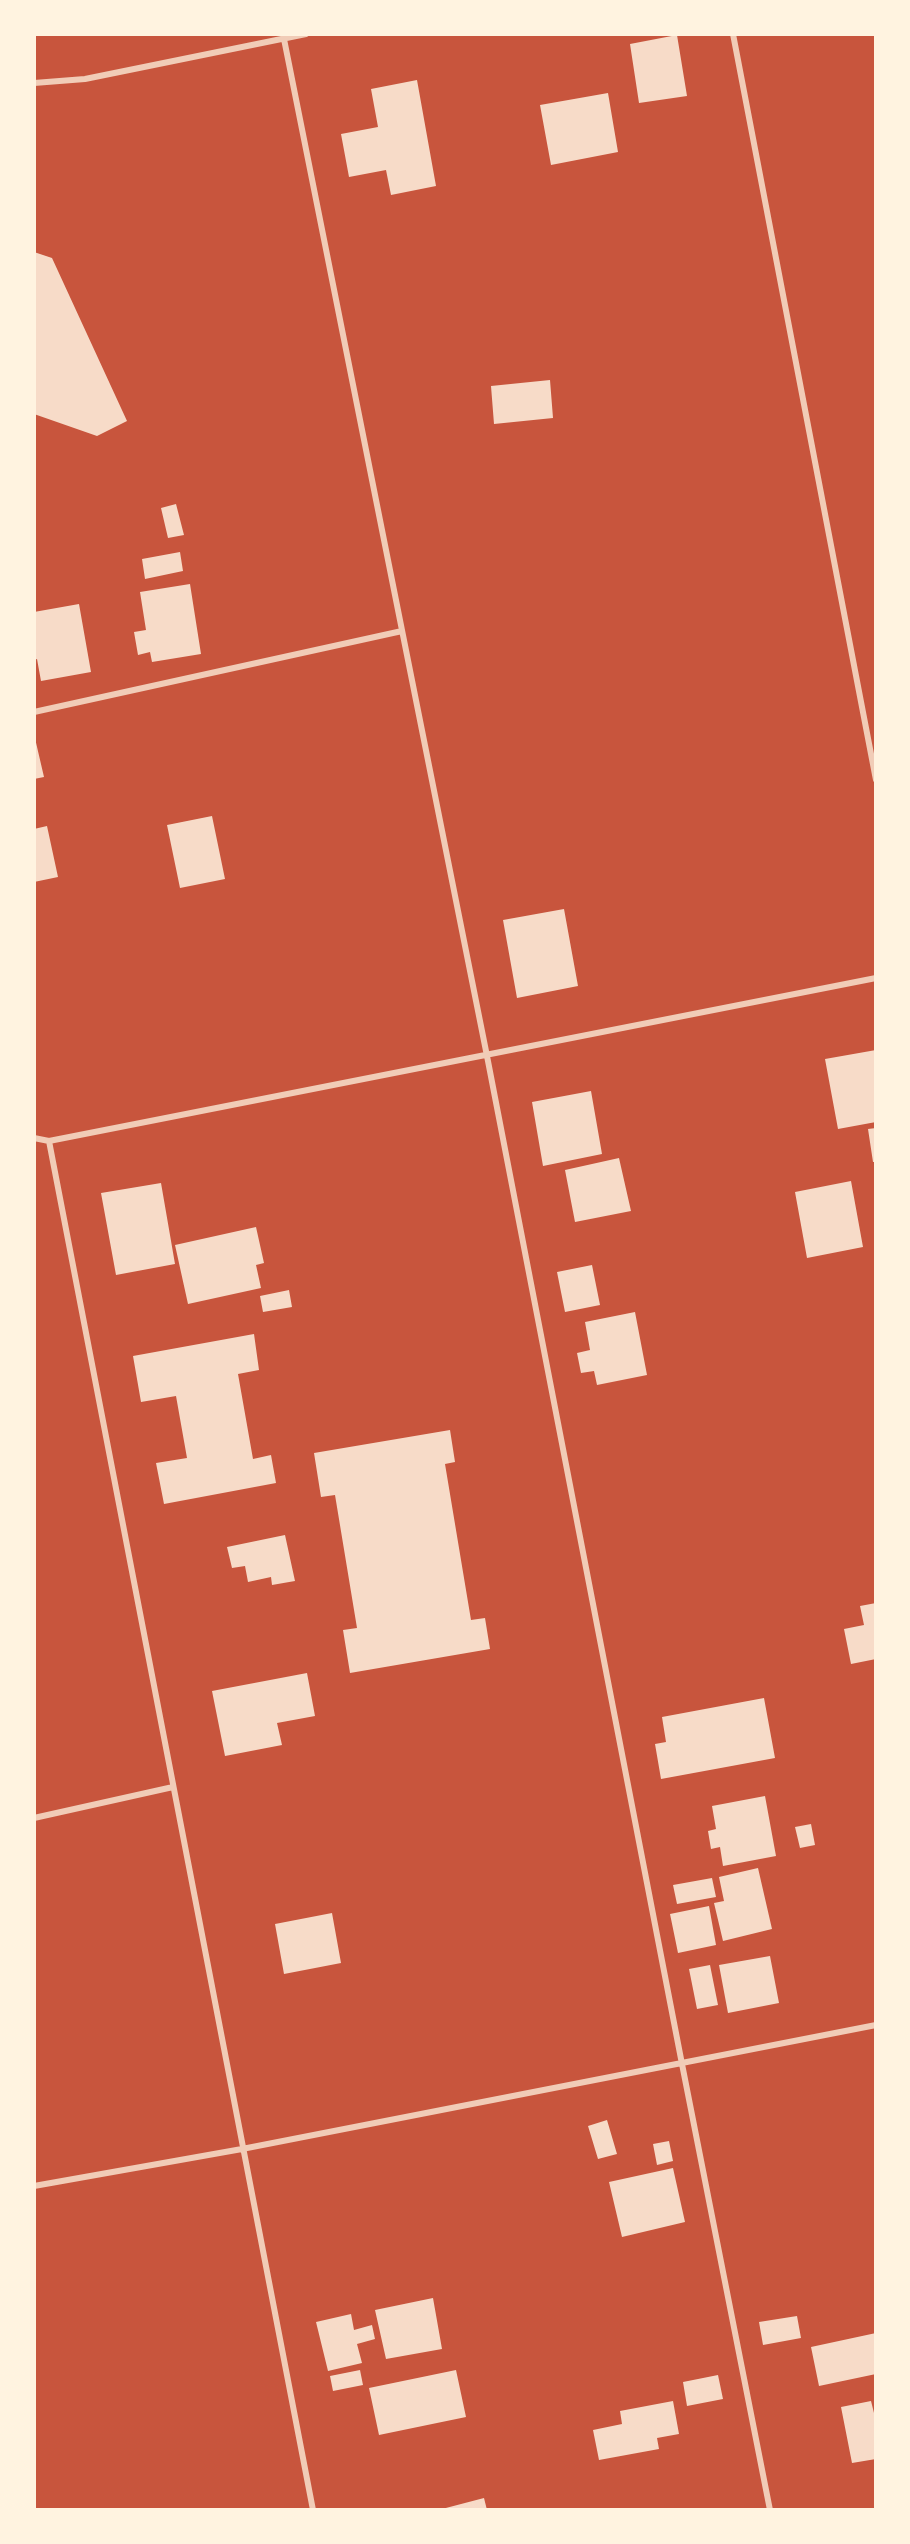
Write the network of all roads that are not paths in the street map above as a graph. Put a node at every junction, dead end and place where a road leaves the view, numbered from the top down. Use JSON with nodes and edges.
{"nodes":[{"id":1,"x":306,"y":34,"type":"edge"},
{"id":2,"x":733,"y":34,"type":"edge"},
{"id":3,"x":284,"y":39,"type":"junction"},
{"id":4,"x":34,"y":83,"type":"edge"},
{"id":5,"x":402,"y":631,"type":"junction"},
{"id":6,"x":34,"y":712,"type":"edge"},
{"id":7,"x":876,"y":780,"type":"edge"},
{"id":8,"x":876,"y":978,"type":"edge"},
{"id":9,"x":487,"y":1056,"type":"junction"},
{"id":10,"x":34,"y":1138,"type":"edge"},
{"id":11,"x":49,"y":1141,"type":"junction"},
{"id":12,"x":173,"y":1787,"type":"junction"},
{"id":13,"x":34,"y":1818,"type":"edge"},
{"id":14,"x":876,"y":2025,"type":"edge"},
{"id":15,"x":682,"y":2064,"type":"junction"},
{"id":16,"x":242,"y":2149,"type":"junction"},
{"id":17,"x":34,"y":2186,"type":"edge"},
{"id":18,"x":313,"y":2510,"type":"edge"},
{"id":19,"x":770,"y":2510,"type":"edge"}],
"edges":[{"from":1,"to":3,"type":"street"},
{"from":2,"to":7,"type":"street"},
{"from":3,"to":4,"type":"street"},
{"from":3,"to":5,"type":"street"},
{"from":5,"to":6,"type":"street"},
{"from":5,"to":9,"type":"street"},
{"from":8,"to":9,"type":"street"},
{"from":9,"to":11,"type":"street"},
{"from":9,"to":15,"type":"street"},
{"from":10,"to":11,"type":"street"},
{"from":11,"to":12,"type":"street"},
{"from":12,"to":13,"type":"street"},
{"from":12,"to":16,"type":"street"},
{"from":14,"to":15,"type":"street"},
{"from":15,"to":16,"type":"street"},
{"from":15,"to":19,"type":"street"},
{"from":16,"to":17,"type":"street"},
{"from":16,"to":18,"type":"street"}]}
